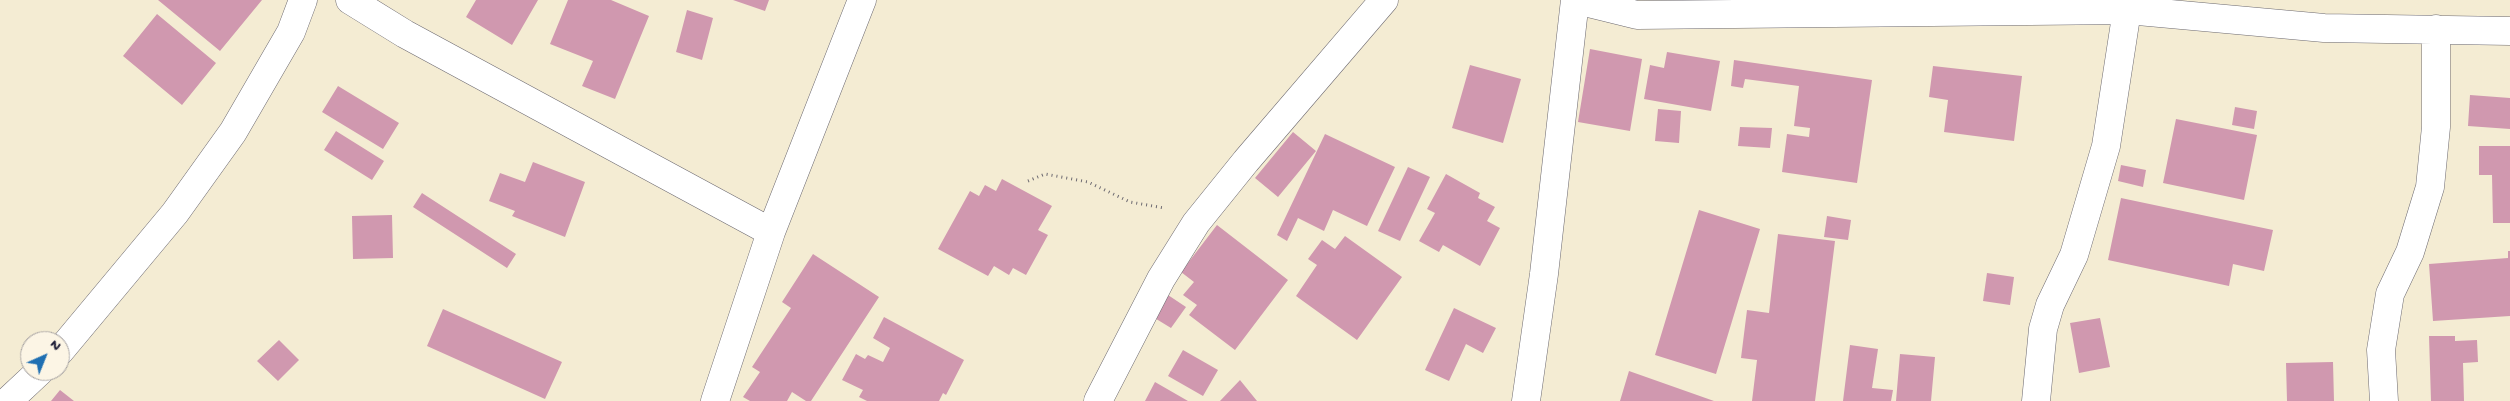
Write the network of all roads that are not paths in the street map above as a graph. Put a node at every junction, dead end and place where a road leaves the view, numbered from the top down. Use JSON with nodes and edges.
{"nodes":[{"id":1,"x":303,"y":0,"type":"edge"},
{"id":2,"x":350,"y":0,"type":"edge"},
{"id":3,"x":862,"y":0,"type":"edge"},
{"id":4,"x":1384,"y":0,"type":"edge"},
{"id":5,"x":1576,"y":0,"type":"edge"},
{"id":6,"x":2171,"y":7,"type":"edge"},
{"id":7,"x":2127,"y":10,"type":"junction"},
{"id":8,"x":2436,"y":29,"type":"junction"},
{"id":9,"x":2510,"y":31,"type":"edge"},
{"id":10,"x":771,"y":232,"type":"junction"},
{"id":11,"x":70,"y":339,"type":"edge"},
{"id":12,"x":29,"y":381,"type":"edge"},
{"id":13,"x":8,"y":401,"type":"edge"},
{"id":14,"x":715,"y":401,"type":"edge"},
{"id":15,"x":1098,"y":401,"type":"edge"},
{"id":16,"x":1526,"y":401,"type":"edge"},
{"id":17,"x":2036,"y":401,"type":"edge"},
{"id":18,"x":2384,"y":401,"type":"edge"}],
"edges":[{"from":1,"to":11,"type":"street"},
{"from":2,"to":10,"type":"street"},
{"from":3,"to":10,"type":"street"},
{"from":4,"to":15,"type":"street"},
{"from":5,"to":7,"type":"street"},
{"from":5,"to":16,"type":"street"},
{"from":6,"to":7,"type":"street"},
{"from":6,"to":8,"type":"street"},
{"from":7,"to":17,"type":"street"},
{"from":8,"to":9,"type":"street"},
{"from":8,"to":18,"type":"street"},
{"from":10,"to":14,"type":"street"},
{"from":12,"to":13,"type":"street"}]}
